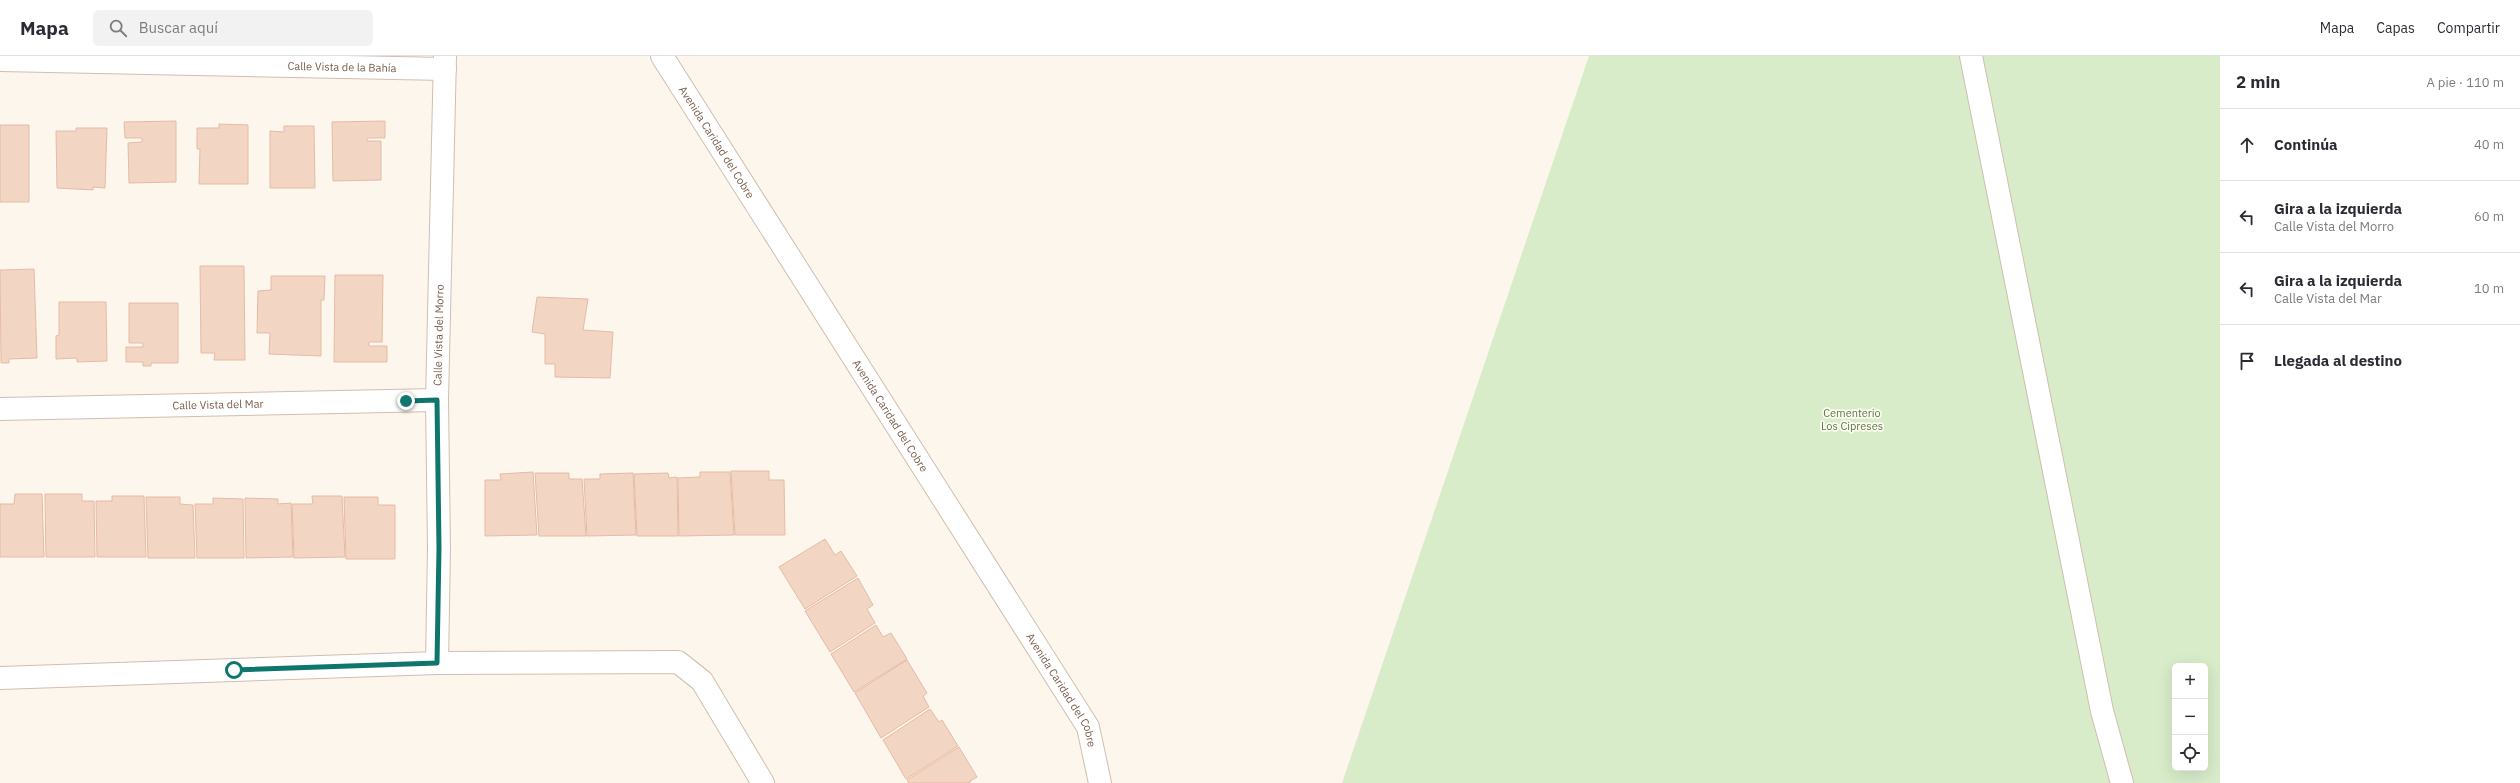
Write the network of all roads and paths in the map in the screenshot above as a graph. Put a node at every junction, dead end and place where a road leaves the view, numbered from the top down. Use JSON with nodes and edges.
{"nodes":[{"id":1,"x":662,"y":56,"type":"edge"},
{"id":2,"x":1971,"y":56,"type":"edge"},
{"id":3,"x":0,"y":60,"type":"edge"},
{"id":4,"x":445,"y":63,"type":"edge"},
{"id":5,"x":437,"y":400,"type":"junction"},
{"id":6,"x":0,"y":409,"type":"edge"},
{"id":7,"x":437,"y":663,"type":"junction"},
{"id":8,"x":0,"y":678,"type":"edge"},
{"id":9,"x":763,"y":783,"type":"edge"},
{"id":10,"x":1100,"y":783,"type":"edge"},
{"id":11,"x":2122,"y":783,"type":"edge"}],
"edges":[{"from":1,"to":10,"type":"street","name":"Avenida Caridad del Cobre"},
{"from":2,"to":11,"type":"street"},
{"from":3,"to":4,"type":"street","name":"Calle Vista de la Bahía"},
{"from":4,"to":5,"type":"street","name":"Calle Vista del Morro"},
{"from":5,"to":6,"type":"street","name":"Calle Vista del Mar"},
{"from":5,"to":7,"type":"street","name":"Calle Vista del Morro"},
{"from":7,"to":8,"type":"street"},
{"from":7,"to":9,"type":"street"}]}
